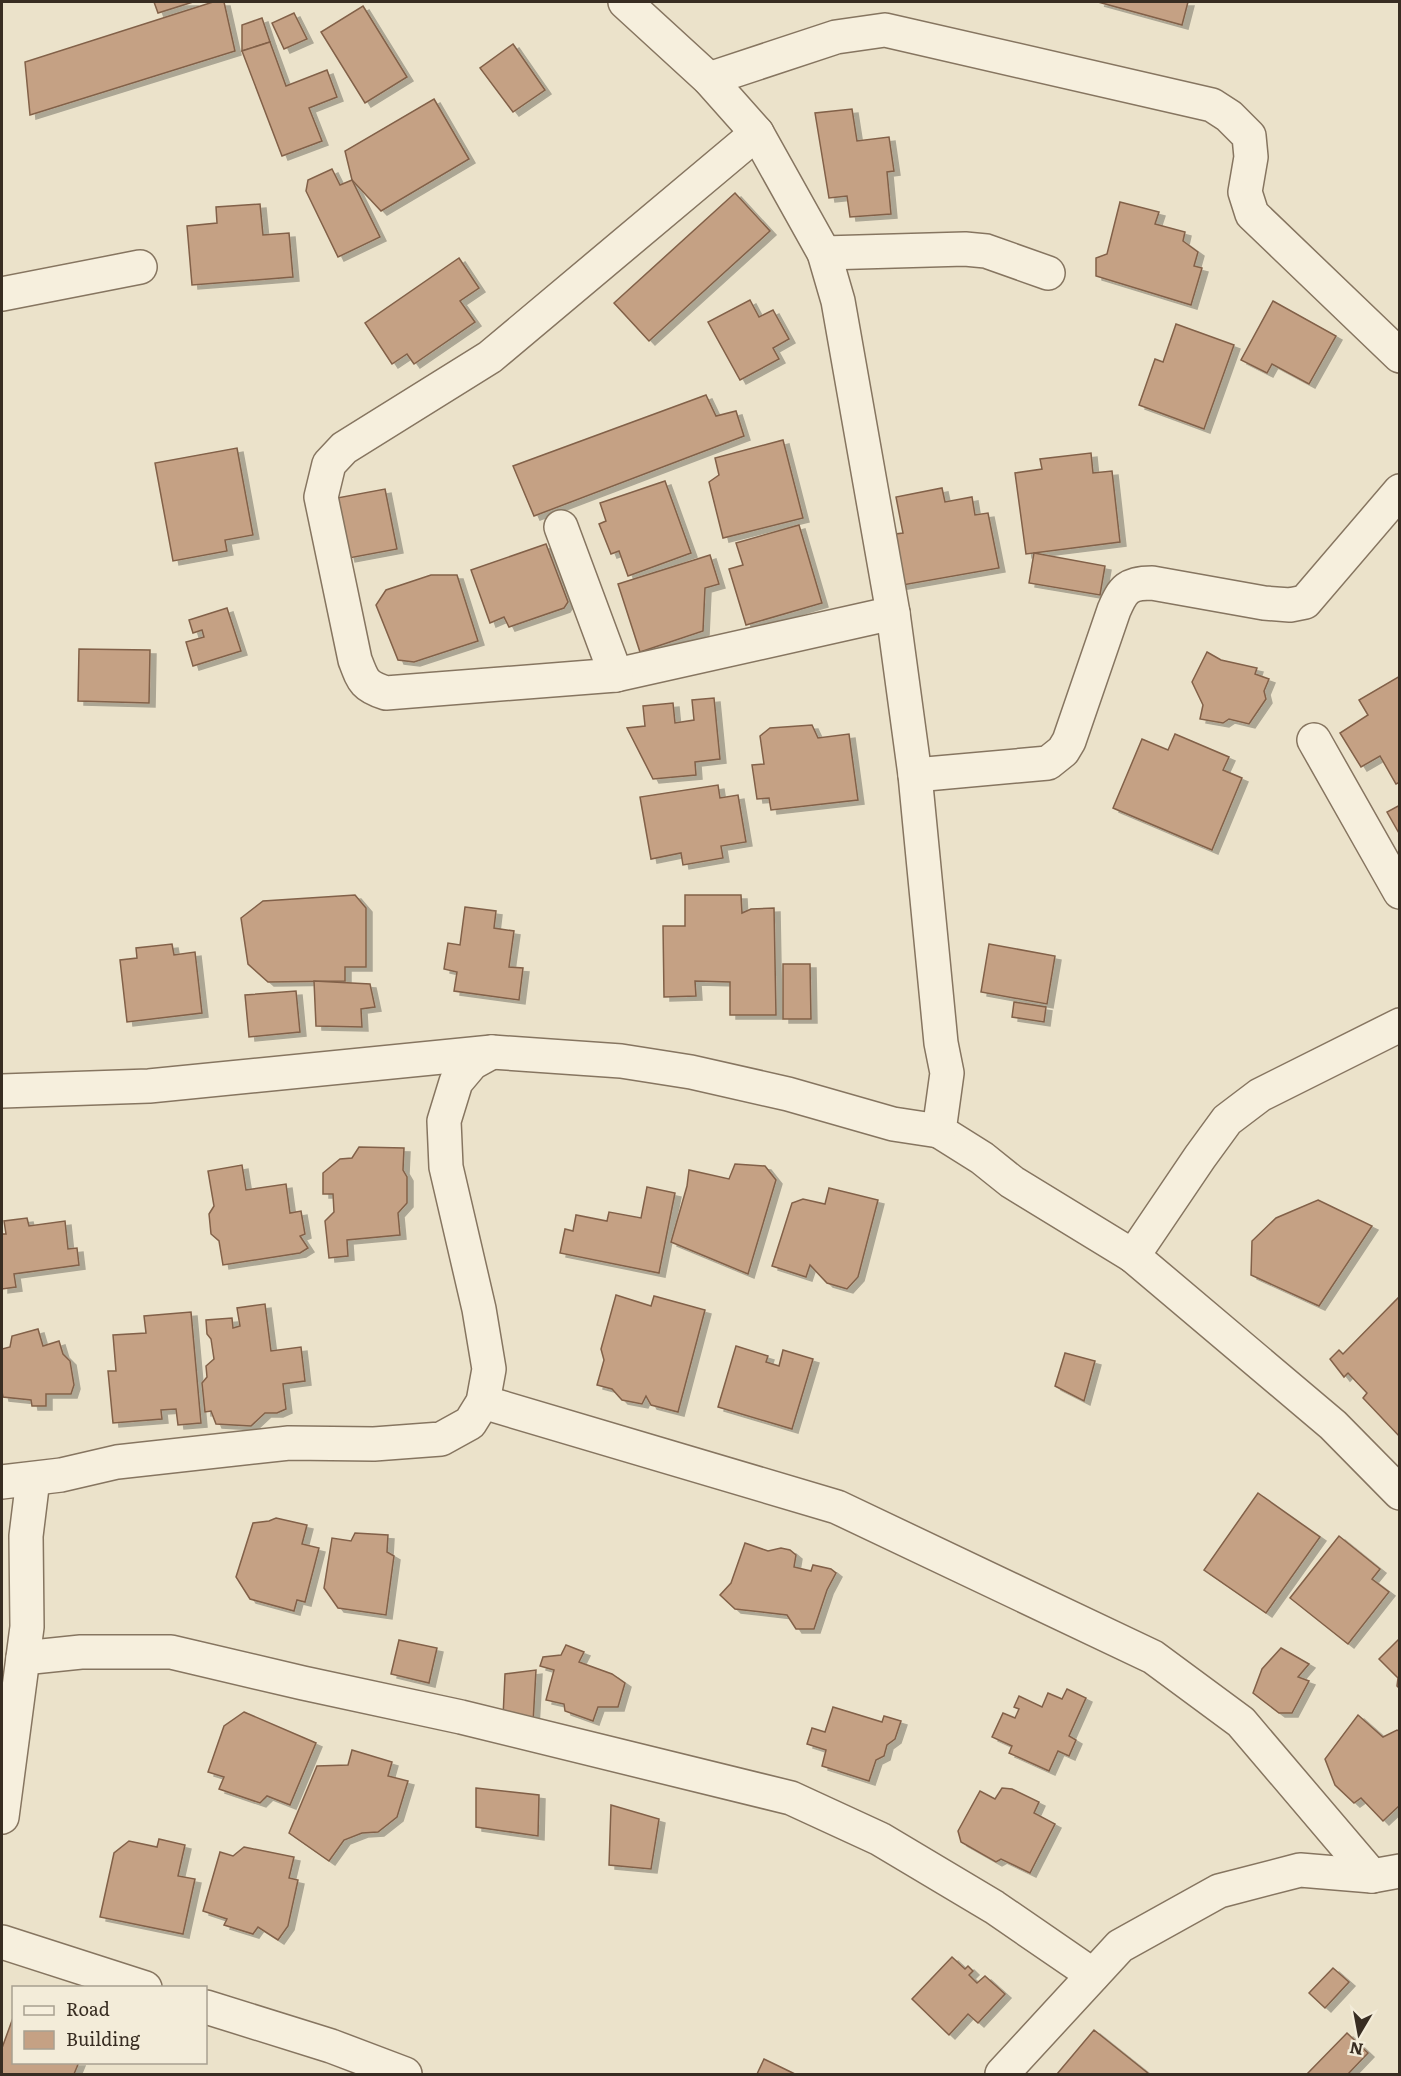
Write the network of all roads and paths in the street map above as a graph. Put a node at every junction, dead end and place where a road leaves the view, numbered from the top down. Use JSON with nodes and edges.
{"nodes":[{"id":1,"x":625,"y":2,"type":"edge"},
{"id":2,"x":709,"y":79,"type":"junction"},
{"id":3,"x":757,"y":133,"type":"junction"},
{"id":4,"x":824,"y":253,"type":"junction"},
{"id":5,"x":140,"y":267,"type":"dead end"},
{"id":6,"x":1048,"y":273,"type":"dead end"},
{"id":7,"x":2,"y":294,"type":"edge"},
{"id":8,"x":1400,"y":356,"type":"edge"},
{"id":9,"x":1400,"y":491,"type":"edge"},
{"id":10,"x":561,"y":527,"type":"dead end"},
{"id":11,"x":893,"y":613,"type":"junction"},
{"id":12,"x":616,"y":675,"type":"junction"},
{"id":13,"x":1314,"y":740,"type":"dead end"},
{"id":14,"x":915,"y":774,"type":"junction"},
{"id":15,"x":1400,"y":892,"type":"edge"},
{"id":16,"x":1400,"y":1025,"type":"edge"},
{"id":17,"x":492,"y":1052,"type":"junction"},
{"id":18,"x":2,"y":1091,"type":"edge"},
{"id":19,"x":939,"y":1131,"type":"junction"},
{"id":20,"x":1133,"y":1256,"type":"junction"},
{"id":21,"x":483,"y":1402,"type":"junction"},
{"id":22,"x":17,"y":1481,"type":"edge"},
{"id":23,"x":1400,"y":1493,"type":"edge"},
{"id":24,"x":23,"y":1658,"type":"junction"},
{"id":25,"x":2,"y":1817,"type":"edge"},
{"id":26,"x":1386,"y":1874,"type":"edge"},
{"id":27,"x":2,"y":1942,"type":"edge"},
{"id":28,"x":1093,"y":1975,"type":"junction"},
{"id":29,"x":139,"y":1986,"type":"edge"},
{"id":30,"x":207,"y":2007,"type":"edge"},
{"id":31,"x":405,"y":2074,"type":"edge"},
{"id":32,"x":1002,"y":2074,"type":"edge"}],
"edges":[{"from":1,"to":2,"type":"street"},
{"from":2,"to":3,"type":"street"},
{"from":2,"to":8,"type":"street"},
{"from":3,"to":4,"type":"street"},
{"from":3,"to":12,"type":"street"},
{"from":4,"to":6,"type":"street"},
{"from":4,"to":11,"type":"street"},
{"from":5,"to":7,"type":"street"},
{"from":9,"to":14,"type":"street"},
{"from":10,"to":12,"type":"street"},
{"from":11,"to":12,"type":"street"},
{"from":11,"to":14,"type":"street"},
{"from":13,"to":15,"type":"street"},
{"from":14,"to":19,"type":"street"},
{"from":16,"to":20,"type":"street"},
{"from":17,"to":18,"type":"street"},
{"from":17,"to":19,"type":"street"},
{"from":17,"to":21,"type":"street"},
{"from":19,"to":20,"type":"street"},
{"from":20,"to":23,"type":"street"},
{"from":21,"to":22,"type":"street"},
{"from":21,"to":26,"type":"street"},
{"from":22,"to":24,"type":"street"},
{"from":24,"to":25,"type":"street"},
{"from":24,"to":28,"type":"street"},
{"from":26,"to":28,"type":"street"},
{"from":27,"to":29,"type":"street"},
{"from":28,"to":32,"type":"street"},
{"from":30,"to":31,"type":"street"}]}
